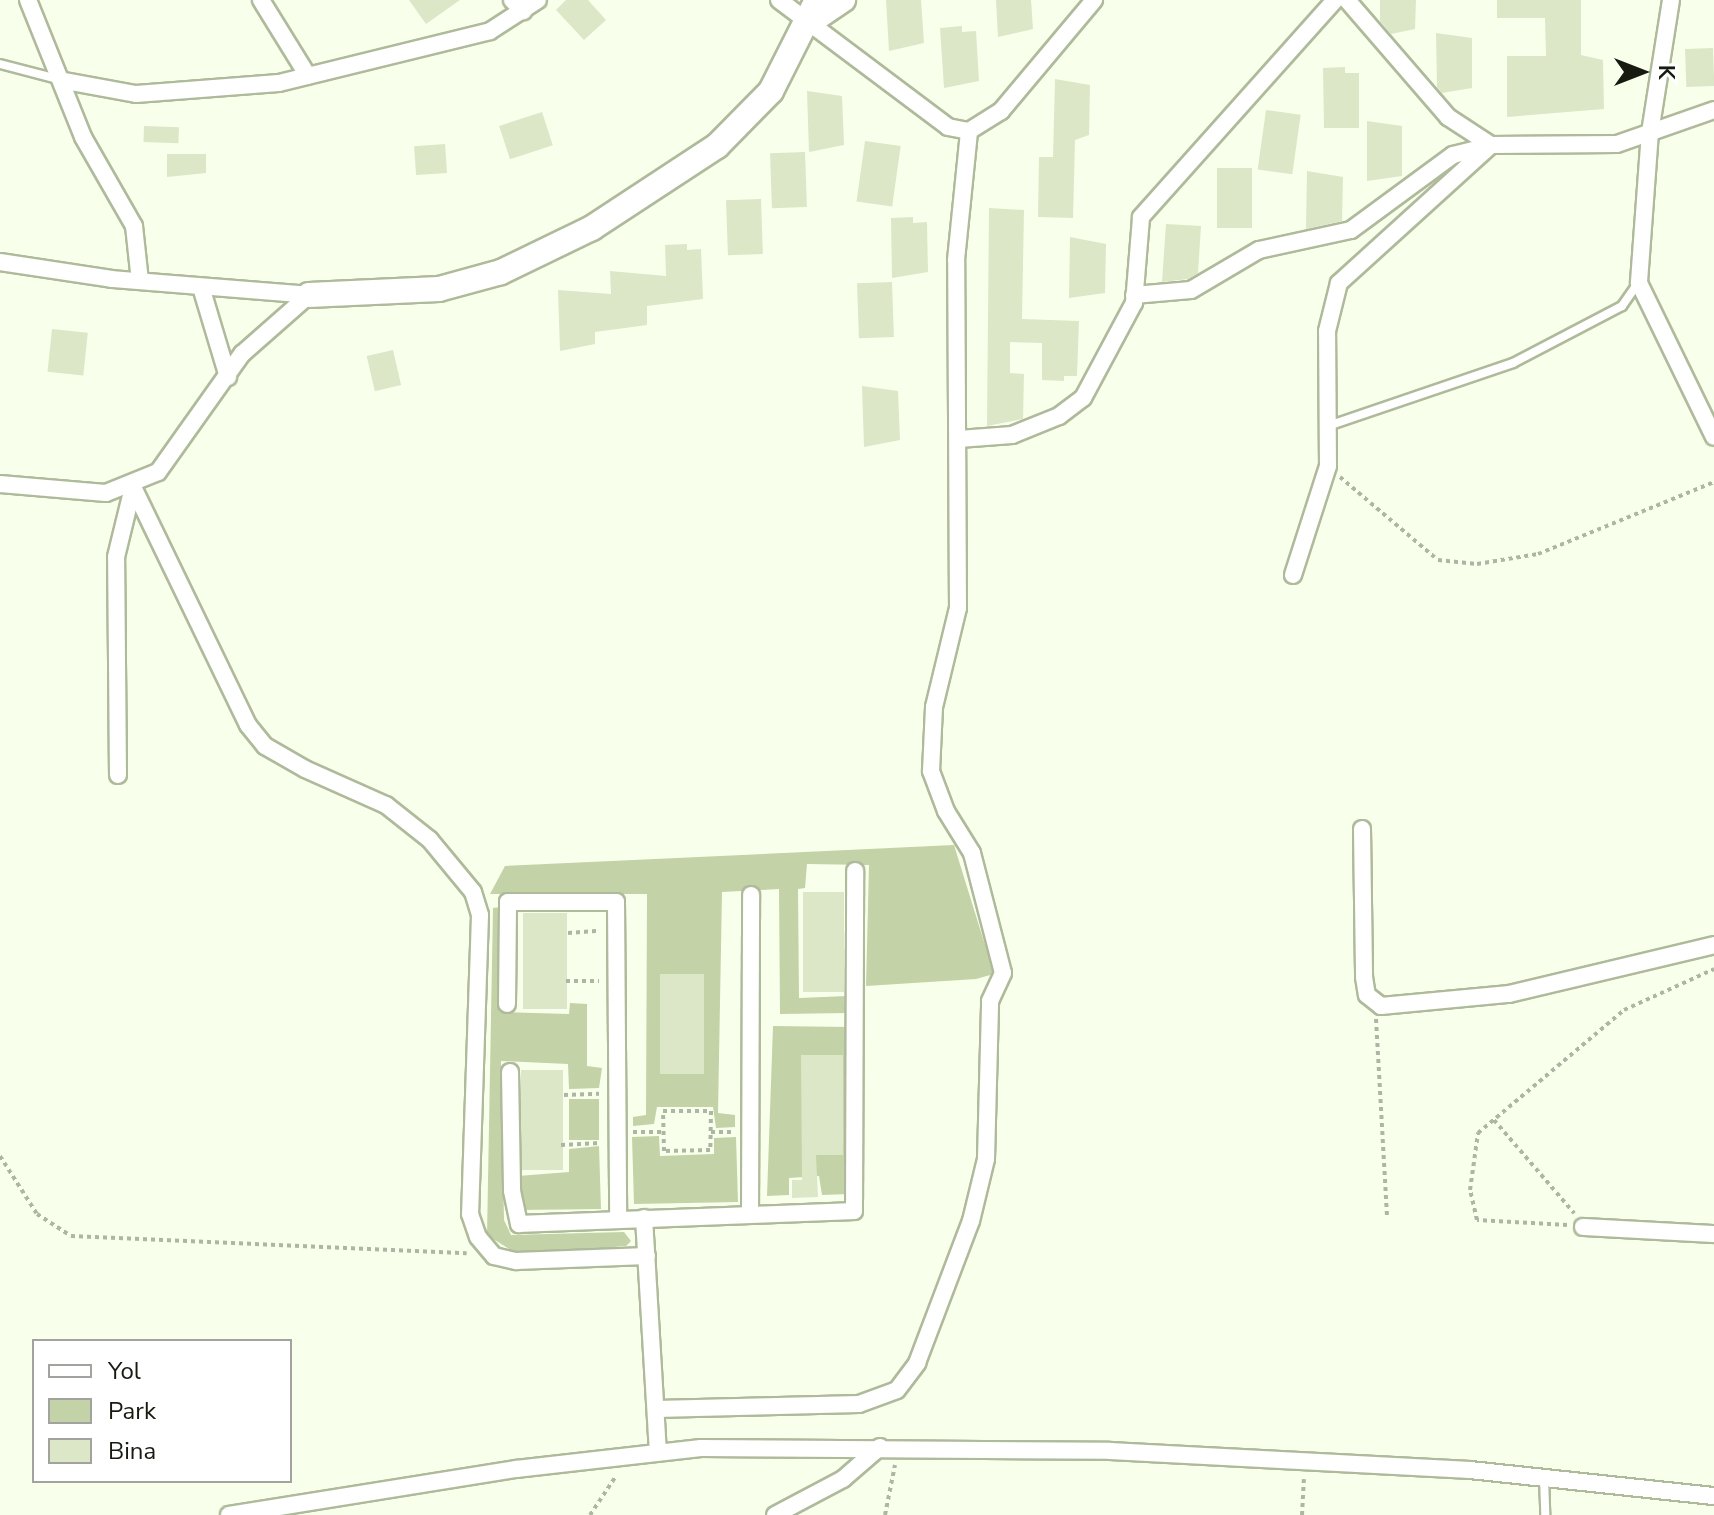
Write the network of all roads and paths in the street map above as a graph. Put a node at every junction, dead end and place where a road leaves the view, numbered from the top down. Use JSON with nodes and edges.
{"nodes":[{"id":1,"x":28,"y":0,"type":"edge"},
{"id":2,"x":261,"y":0,"type":"edge"},
{"id":3,"x":538,"y":0,"type":"edge"},
{"id":4,"x":779,"y":0,"type":"edge"},
{"id":5,"x":843,"y":0,"type":"edge"},
{"id":6,"x":1094,"y":0,"type":"edge"},
{"id":7,"x":1335,"y":0,"type":"edge"},
{"id":8,"x":1347,"y":0,"type":"edge"},
{"id":9,"x":1671,"y":0,"type":"edge"},
{"id":10,"x":518,"y":6,"type":"edge"},
{"id":11,"x":813,"y":11,"type":"edge"},
{"id":12,"x":0,"y":64,"type":"edge"},
{"id":13,"x":308,"y":76,"type":"junction"},
{"id":14,"x":65,"y":81,"type":"junction"},
{"id":15,"x":1714,"y":110,"type":"edge"},
{"id":16,"x":969,"y":131,"type":"junction"},
{"id":17,"x":1650,"y":132,"type":"junction"},
{"id":18,"x":1491,"y":145,"type":"junction"},
{"id":19,"x":0,"y":262,"type":"edge"},
{"id":20,"x":140,"y":281,"type":"junction"},
{"id":21,"x":1639,"y":283,"type":"junction"},
{"id":22,"x":201,"y":287,"type":"junction"},
{"id":23,"x":309,"y":295,"type":"junction"},
{"id":24,"x":1134,"y":295,"type":"junction"},
{"id":25,"x":228,"y":377,"type":"junction"},
{"id":26,"x":1324,"y":427,"type":"junction"},
{"id":27,"x":1714,"y":437,"type":"edge"},
{"id":28,"x":959,"y":439,"type":"junction"},
{"id":29,"x":1326,"y":472,"type":"junction"},
{"id":30,"x":1714,"y":482,"type":"edge"},
{"id":31,"x":0,"y":484,"type":"edge"},
{"id":32,"x":133,"y":487,"type":"junction"},
{"id":33,"x":1293,"y":575,"type":"dead end"},
{"id":34,"x":118,"y":775,"type":"dead end"},
{"id":35,"x":1362,"y":829,"type":"dead end"},
{"id":36,"x":855,"y":871,"type":"dead end"},
{"id":37,"x":751,"y":895,"type":"dead end"},
{"id":38,"x":617,"y":930,"type":"junction"},
{"id":39,"x":568,"y":933,"type":"dead end"},
{"id":40,"x":1714,"y":945,"type":"edge"},
{"id":41,"x":1714,"y":969,"type":"edge"},
{"id":42,"x":566,"y":981,"type":"dead end"},
{"id":43,"x":617,"y":981,"type":"junction"},
{"id":44,"x":507,"y":1004,"type":"dead end"},
{"id":45,"x":1381,"y":1006,"type":"junction"},
{"id":46,"x":510,"y":1072,"type":"dead end"},
{"id":47,"x":618,"y":1093,"type":"junction"},
{"id":48,"x":564,"y":1095,"type":"dead end"},
{"id":49,"x":1494,"y":1120,"type":"junction"},
{"id":50,"x":663,"y":1132,"type":"junction"},
{"id":51,"x":618,"y":1137,"type":"junction"},
{"id":52,"x":561,"y":1145,"type":"dead end"},
{"id":53,"x":0,"y":1156,"type":"edge"},
{"id":54,"x":750,"y":1214,"type":"junction"},
{"id":55,"x":1387,"y":1216,"type":"dead end"},
{"id":56,"x":644,"y":1218,"type":"junction"},
{"id":57,"x":618,"y":1219,"type":"junction"},
{"id":58,"x":1583,"y":1227,"type":"junction"},
{"id":59,"x":1714,"y":1234,"type":"edge"},
{"id":60,"x":494,"y":1256,"type":"junction"},
{"id":61,"x":647,"y":1256,"type":"junction"},
{"id":62,"x":656,"y":1409,"type":"junction"},
{"id":63,"x":880,"y":1447,"type":"junction"},
{"id":64,"x":899,"y":1447,"type":"junction"},
{"id":65,"x":658,"y":1451,"type":"junction"},
{"id":66,"x":631,"y":1454,"type":"junction"},
{"id":67,"x":1306,"y":1461,"type":"junction"},
{"id":68,"x":1544,"y":1477,"type":"junction"},
{"id":69,"x":1714,"y":1496,"type":"edge"},
{"id":70,"x":229,"y":1515,"type":"edge"},
{"id":71,"x":590,"y":1515,"type":"edge"},
{"id":72,"x":775,"y":1515,"type":"edge"},
{"id":73,"x":885,"y":1515,"type":"edge"},
{"id":74,"x":1302,"y":1515,"type":"edge"},
{"id":75,"x":1545,"y":1515,"type":"edge"}],
"edges":[{"from":1,"to":14,"type":"street"},
{"from":2,"to":13,"type":"street"},
{"from":3,"to":10,"type":"street"},
{"from":4,"to":11,"type":"street"},
{"from":5,"to":11,"type":"street"},
{"from":6,"to":16,"type":"street"},
{"from":7,"to":24,"type":"street"},
{"from":8,"to":18,"type":"street"},
{"from":9,"to":17,"type":"street"},
{"from":10,"to":13,"type":"street"},
{"from":11,"to":16,"type":"street"},
{"from":11,"to":23,"type":"street"},
{"from":12,"to":14,"type":"lane"},
{"from":13,"to":14,"type":"street"},
{"from":14,"to":20,"type":"street"},
{"from":15,"to":17,"type":"street"},
{"from":16,"to":28,"type":"street"},
{"from":17,"to":18,"type":"street"},
{"from":17,"to":21,"type":"street"},
{"from":18,"to":24,"type":"street"},
{"from":18,"to":26,"type":"street"},
{"from":19,"to":20,"type":"street"},
{"from":20,"to":22,"type":"street"},
{"from":21,"to":26,"type":"lane"},
{"from":21,"to":27,"type":"street"},
{"from":22,"to":23,"type":"street"},
{"from":22,"to":25,"type":"street"},
{"from":23,"to":25,"type":"street"},
{"from":24,"to":28,"type":"street"},
{"from":25,"to":32,"type":"street"},
{"from":26,"to":29,"type":"street"},
{"from":28,"to":62,"type":"street"},
{"from":29,"to":30,"type":"path"},
{"from":29,"to":33,"type":"street"},
{"from":31,"to":32,"type":"street"},
{"from":32,"to":34,"type":"street"},
{"from":32,"to":60,"type":"street"},
{"from":35,"to":45,"type":"street"},
{"from":36,"to":54,"type":"street"},
{"from":37,"to":54,"type":"street"},
{"from":38,"to":39,"type":"path"},
{"from":38,"to":43,"type":"street"},
{"from":38,"to":44,"type":"street"},
{"from":40,"to":45,"type":"street"},
{"from":41,"to":49,"type":"path"},
{"from":42,"to":43,"type":"path"},
{"from":43,"to":47,"type":"street"},
{"from":45,"to":55,"type":"path"},
{"from":46,"to":57,"type":"street"},
{"from":47,"to":48,"type":"path"},
{"from":47,"to":51,"type":"street"},
{"from":49,"to":58,"type":"path"},
{"from":49,"to":58,"type":"path"},
{"from":50,"to":50,"type":"path"},
{"from":50,"to":51,"type":"path"},
{"from":51,"to":52,"type":"path"},
{"from":51,"to":57,"type":"street"},
{"from":53,"to":60,"type":"path"},
{"from":54,"to":56,"type":"street"},
{"from":56,"to":57,"type":"street"},
{"from":56,"to":61,"type":"street"},
{"from":58,"to":59,"type":"street"},
{"from":60,"to":61,"type":"street"},
{"from":61,"to":62,"type":"street"},
{"from":62,"to":65,"type":"street"},
{"from":63,"to":64,"type":"street"},
{"from":63,"to":65,"type":"street"},
{"from":63,"to":72,"type":"street"},
{"from":64,"to":67,"type":"street"},
{"from":64,"to":73,"type":"path"},
{"from":65,"to":66,"type":"street"},
{"from":66,"to":70,"type":"street"},
{"from":66,"to":71,"type":"path"},
{"from":67,"to":68,"type":"street"},
{"from":67,"to":74,"type":"path"},
{"from":68,"to":69,"type":"street"},
{"from":68,"to":75,"type":"lane"}]}
